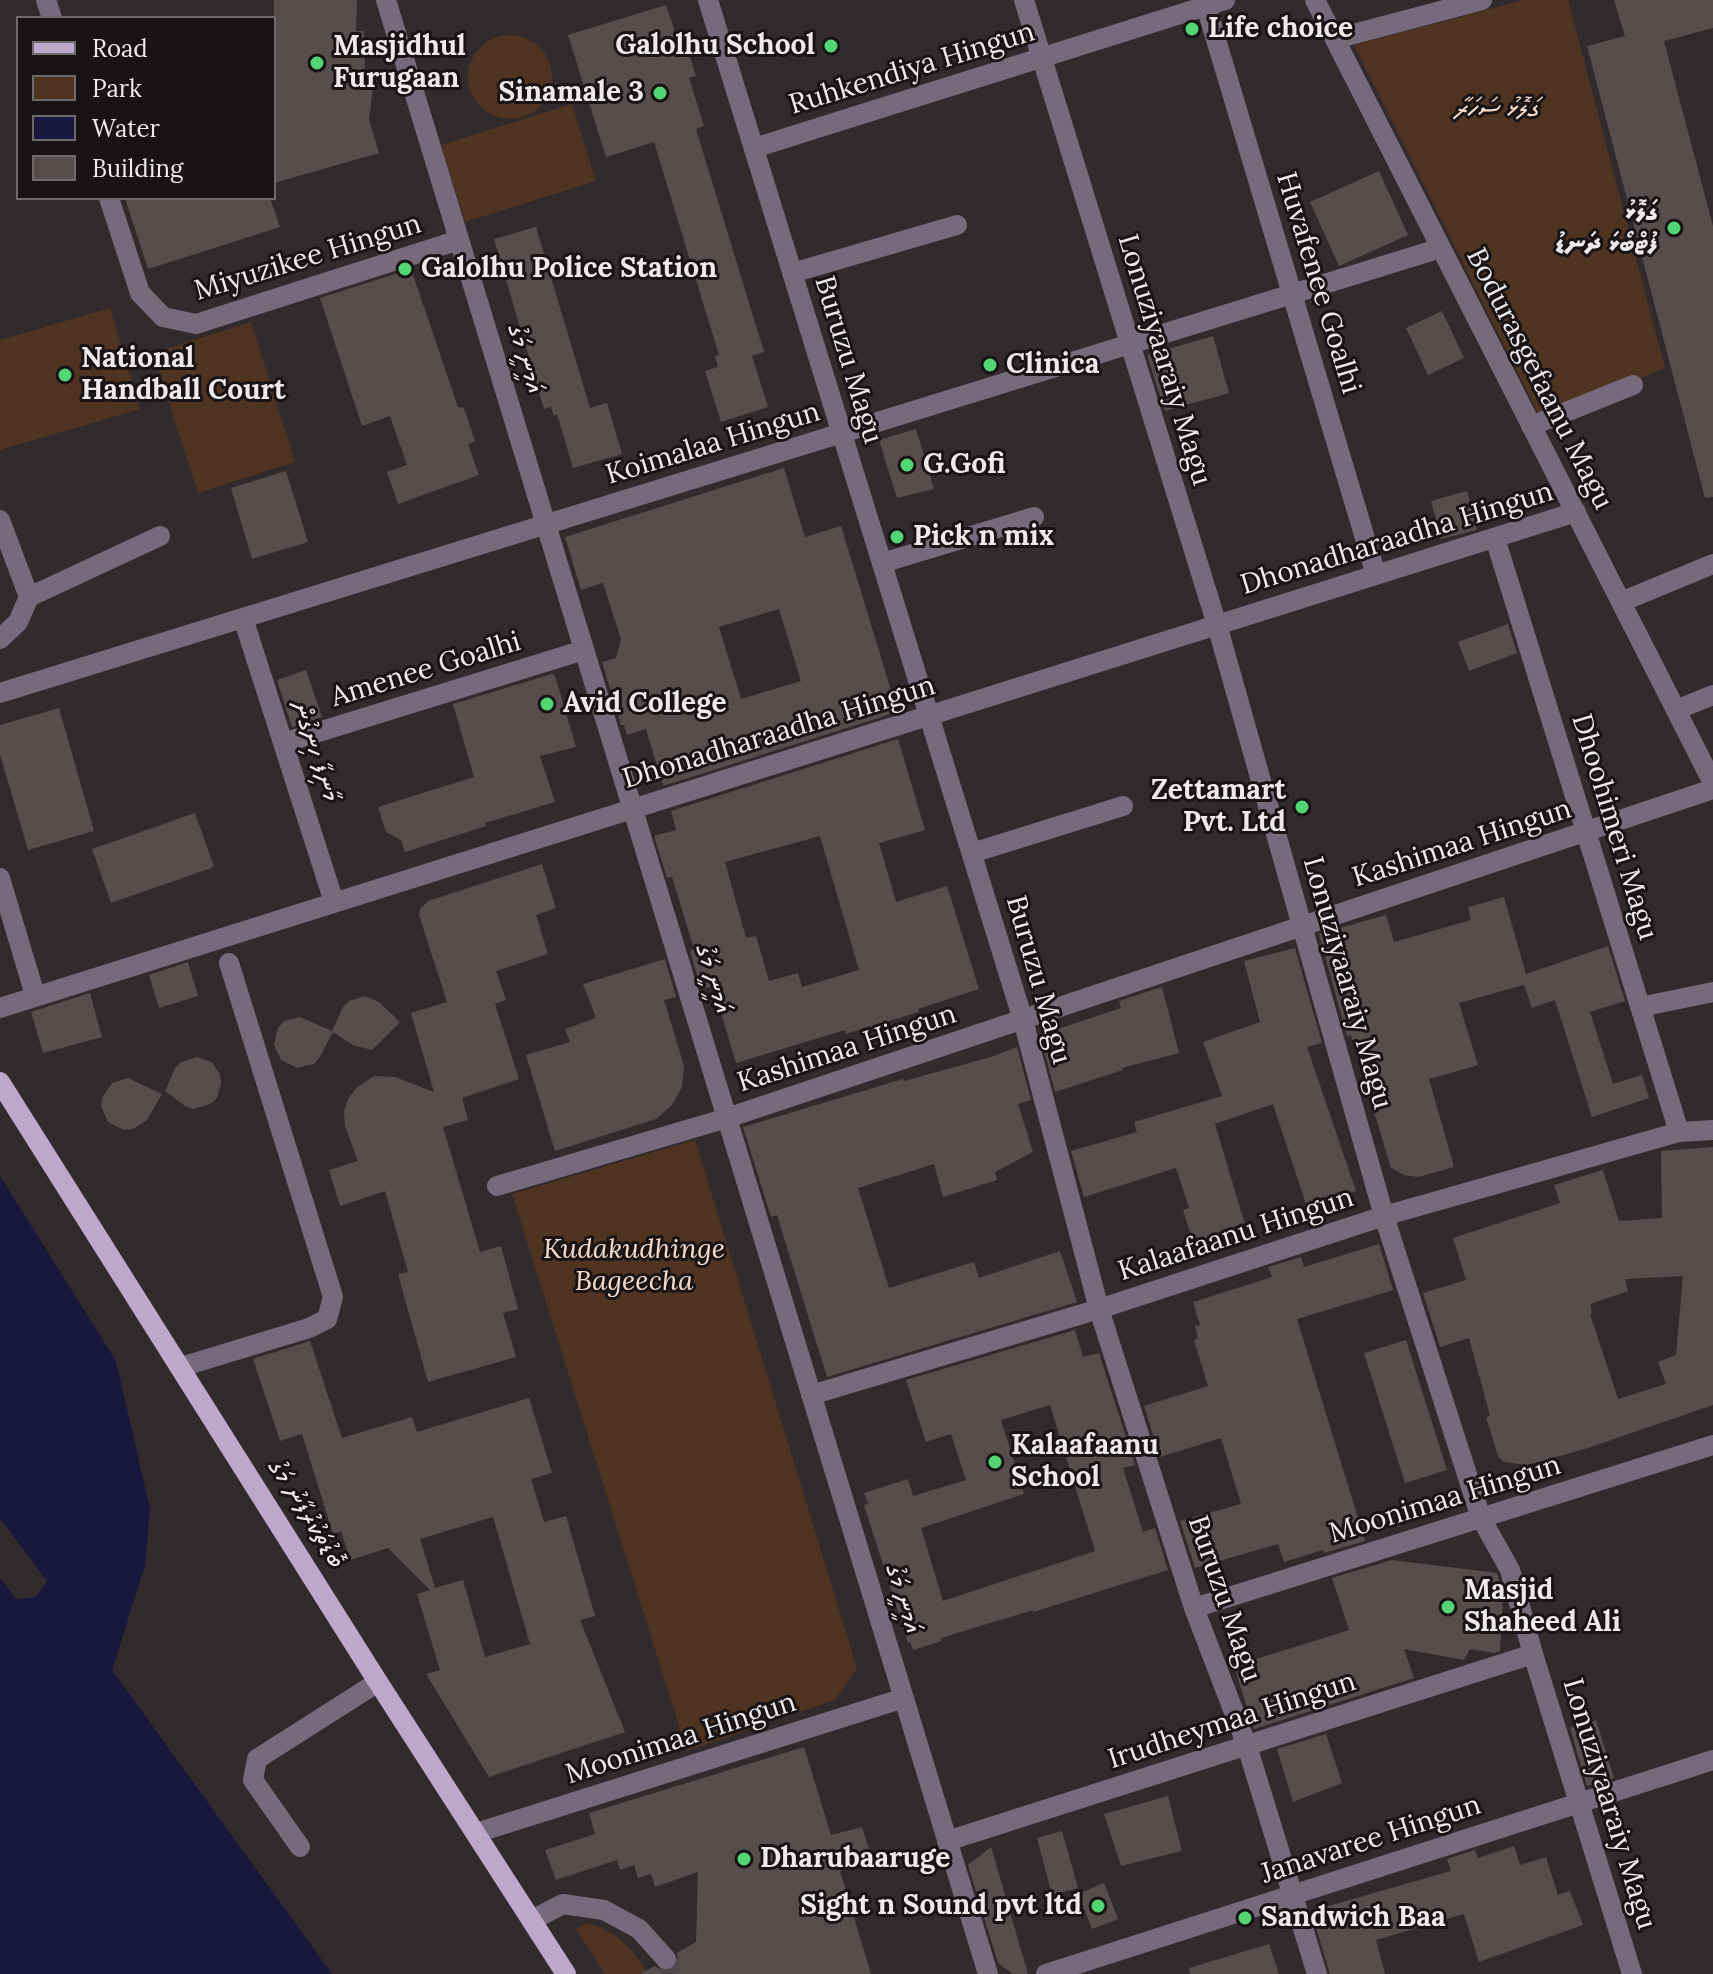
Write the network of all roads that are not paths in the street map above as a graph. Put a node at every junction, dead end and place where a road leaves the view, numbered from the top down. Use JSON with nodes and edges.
{"nodes":[{"id":1,"x":386,"y":0,"type":"edge"},
{"id":2,"x":708,"y":0,"type":"edge"},
{"id":3,"x":1024,"y":0,"type":"edge"},
{"id":4,"x":1315,"y":0,"type":"edge"},
{"id":5,"x":1482,"y":0,"type":"edge"},
{"id":6,"x":1215,"y":3,"type":"edge"},
{"id":7,"x":1335,"y":39,"type":"junction"},
{"id":8,"x":1042,"y":57,"type":"junction"},
{"id":9,"x":754,"y":148,"type":"junction"},
{"id":10,"x":110,"y":200,"type":"edge"},
{"id":11,"x":957,"y":225,"type":"dead end"},
{"id":12,"x":459,"y":240,"type":"junction"},
{"id":13,"x":1441,"y":248,"type":"junction"},
{"id":14,"x":792,"y":273,"type":"junction"},
{"id":15,"x":1292,"y":295,"type":"junction"},
{"id":16,"x":1130,"y":345,"type":"junction"},
{"id":17,"x":1633,"y":385,"type":"dead end"},
{"id":18,"x":1531,"y":426,"type":"junction"},
{"id":19,"x":842,"y":433,"type":"junction"},
{"id":20,"x":1576,"y":512,"type":"junction"},
{"id":21,"x":1034,"y":517,"type":"dead end"},
{"id":22,"x":0,"y":520,"type":"edge"},
{"id":23,"x":546,"y":525,"type":"junction"},
{"id":24,"x":160,"y":536,"type":"dead end"},
{"id":25,"x":1495,"y":538,"type":"junction"},
{"id":26,"x":882,"y":563,"type":"junction"},
{"id":27,"x":1713,"y":564,"type":"edge"},
{"id":28,"x":1376,"y":575,"type":"junction"},
{"id":29,"x":29,"y":597,"type":"junction"},
{"id":30,"x":1621,"y":602,"type":"junction"},
{"id":31,"x":243,"y":618,"type":"junction"},
{"id":32,"x":1217,"y":625,"type":"junction"},
{"id":33,"x":0,"y":639,"type":"edge"},
{"id":34,"x":584,"y":650,"type":"junction"},
{"id":35,"x":0,"y":693,"type":"edge"},
{"id":36,"x":1713,"y":695,"type":"edge"},
{"id":37,"x":1676,"y":710,"type":"junction"},
{"id":38,"x":929,"y":715,"type":"junction"},
{"id":39,"x":283,"y":743,"type":"junction"},
{"id":40,"x":1713,"y":786,"type":"edge"},
{"id":41,"x":1123,"y":806,"type":"dead end"},
{"id":42,"x":632,"y":808,"type":"junction"},
{"id":43,"x":1586,"y":832,"type":"junction"},
{"id":44,"x":972,"y":853,"type":"junction"},
{"id":45,"x":0,"y":878,"type":"edge"},
{"id":46,"x":334,"y":902,"type":"junction"},
{"id":47,"x":1302,"y":927,"type":"junction"},
{"id":48,"x":229,"y":963,"type":"dead end"},
{"id":49,"x":1713,"y":992,"type":"edge"},
{"id":50,"x":35,"y":995,"type":"junction"},
{"id":51,"x":1640,"y":1007,"type":"junction"},
{"id":52,"x":0,"y":1008,"type":"edge"},
{"id":53,"x":1023,"y":1020,"type":"junction"},
{"id":54,"x":0,"y":1082,"type":"edge"},
{"id":55,"x":727,"y":1118,"type":"junction"},
{"id":56,"x":1713,"y":1130,"type":"edge"},
{"id":57,"x":1679,"y":1132,"type":"junction"},
{"id":58,"x":497,"y":1186,"type":"dead end"},
{"id":59,"x":1384,"y":1216,"type":"junction"},
{"id":60,"x":1099,"y":1309,"type":"junction"},
{"id":61,"x":181,"y":1367,"type":"junction"},
{"id":62,"x":811,"y":1395,"type":"junction"},
{"id":63,"x":1713,"y":1445,"type":"edge"},
{"id":64,"x":1481,"y":1518,"type":"junction"},
{"id":65,"x":1194,"y":1608,"type":"junction"},
{"id":66,"x":1533,"y":1654,"type":"junction"},
{"id":67,"x":378,"y":1682,"type":"junction"},
{"id":68,"x":904,"y":1698,"type":"junction"},
{"id":69,"x":1247,"y":1746,"type":"junction"},
{"id":70,"x":1713,"y":1760,"type":"edge"},
{"id":71,"x":1579,"y":1803,"type":"junction"},
{"id":72,"x":476,"y":1833,"type":"junction"},
{"id":73,"x":947,"y":1841,"type":"junction"},
{"id":74,"x":300,"y":1847,"type":"dead end"},
{"id":75,"x":1293,"y":1895,"type":"junction"},
{"id":76,"x":532,"y":1920,"type":"junction"},
{"id":77,"x":666,"y":1959,"type":"tunnel mouth"},
{"id":78,"x":566,"y":1974,"type":"edge"},
{"id":79,"x":988,"y":1974,"type":"edge"},
{"id":80,"x":1046,"y":1974,"type":"edge"},
{"id":81,"x":1317,"y":1974,"type":"edge"},
{"id":82,"x":1632,"y":1974,"type":"edge"}],
"edges":[{"from":1,"to":12,"type":"street","name":"އަމީނީ މަގު"},
{"from":2,"to":9,"type":"street","name":"Buruzu Magu"},
{"from":3,"to":8,"type":"street","name":"Lonuziyaaraiy Magu"},
{"from":4,"to":7,"type":"street","name":"Bodurasgefaanu Magu"},
{"from":5,"to":7,"type":"street"},
{"from":6,"to":8,"type":"street","name":"Ruhkendiya Hingun"},
{"from":6,"to":15,"type":"street","name":"Huvafenee Goalhi"},
{"from":7,"to":13,"type":"street","name":"Bodurasgefaanu Magu"},
{"from":8,"to":9,"type":"street","name":"Ruhkendiya Hingun"},
{"from":8,"to":16,"type":"street","name":"Lonuziyaaraiy Magu"},
{"from":9,"to":14,"type":"street","name":"Buruzu Magu"},
{"from":10,"to":12,"type":"street","name":"Miyuzikee Hingun"},
{"from":11,"to":14,"type":"street"},
{"from":12,"to":23,"type":"street","name":"އަމީނީ މަގު"},
{"from":13,"to":15,"type":"street","name":"Koimalaa Hingun"},
{"from":13,"to":18,"type":"street","name":"Bodurasgefaanu Magu"},
{"from":14,"to":19,"type":"street","name":"Buruzu Magu"},
{"from":15,"to":16,"type":"street","name":"Koimalaa Hingun"},
{"from":15,"to":28,"type":"street","name":"Huvafenee Goalhi"},
{"from":16,"to":19,"type":"street","name":"Koimalaa Hingun"},
{"from":16,"to":32,"type":"street","name":"Lonuziyaaraiy Magu"},
{"from":17,"to":18,"type":"street"},
{"from":18,"to":20,"type":"street","name":"Bodurasgefaanu Magu"},
{"from":19,"to":23,"type":"street","name":"Koimalaa Hingun"},
{"from":19,"to":26,"type":"street","name":"Buruzu Magu"},
{"from":20,"to":25,"type":"street","name":"Dhonadharaadha Hingun"},
{"from":20,"to":30,"type":"street","name":"Bodurasgefaanu Magu"},
{"from":21,"to":26,"type":"street"},
{"from":22,"to":29,"type":"street"},
{"from":23,"to":31,"type":"street","name":"Koimalaa Hingun"},
{"from":23,"to":34,"type":"street","name":"އަމީނީ މަގު"},
{"from":24,"to":29,"type":"street"},
{"from":25,"to":28,"type":"street","name":"Dhonadharaadha Hingun"},
{"from":25,"to":43,"type":"street","name":"Dhoohimeri Magu"},
{"from":26,"to":38,"type":"street","name":"Buruzu Magu"},
{"from":27,"to":30,"type":"street"},
{"from":28,"to":32,"type":"street","name":"Dhonadharaadha Hingun"},
{"from":29,"to":33,"type":"street"},
{"from":30,"to":37,"type":"street","name":"Bodurasgefaanu Magu"},
{"from":31,"to":35,"type":"street","name":"Koimalaa Hingun"},
{"from":31,"to":39,"type":"street","name":"މާނިފާ ހިނގުން"},
{"from":32,"to":38,"type":"street","name":"Dhonadharaadha Hingun"},
{"from":32,"to":47,"type":"street","name":"Lonuziyaaraiy Magu"},
{"from":34,"to":39,"type":"street","name":"Amenee Goalhi"},
{"from":34,"to":42,"type":"street","name":"އަމީނީ މަގު"},
{"from":36,"to":37,"type":"street"},
{"from":37,"to":40,"type":"street","name":"Bodurasgefaanu Magu"},
{"from":38,"to":42,"type":"street","name":"Dhonadharaadha Hingun"},
{"from":38,"to":44,"type":"street","name":"Buruzu Magu"},
{"from":39,"to":46,"type":"street","name":"މާނިފާ ހިނގުން"},
{"from":40,"to":43,"type":"street","name":"Kashimaa Hingun"},
{"from":41,"to":44,"type":"street"},
{"from":42,"to":46,"type":"street","name":"Dhonadharaadha Hingun"},
{"from":42,"to":55,"type":"street","name":"އަމީނީ މަގު"},
{"from":43,"to":47,"type":"street","name":"Kashimaa Hingun"},
{"from":43,"to":51,"type":"street","name":"Dhoohimeri Magu"},
{"from":44,"to":53,"type":"street","name":"Buruzu Magu"},
{"from":45,"to":50,"type":"street"},
{"from":46,"to":50,"type":"street","name":"Dhonadharaadha Hingun"},
{"from":47,"to":53,"type":"street","name":"Kashimaa Hingun"},
{"from":47,"to":59,"type":"street","name":"Lonuziyaaraiy Magu"},
{"from":48,"to":61,"type":"street"},
{"from":49,"to":51,"type":"street"},
{"from":50,"to":52,"type":"street","name":"Dhonadharaadha Hingun"},
{"from":51,"to":57,"type":"street","name":"Dhoohimeri Magu"},
{"from":53,"to":55,"type":"street","name":"Kashimaa Hingun"},
{"from":53,"to":60,"type":"street","name":"Buruzu Magu"},
{"from":54,"to":61,"type":"main road","name":"ބޮޑުތަކުރުފާނު މަގު"},
{"from":55,"to":58,"type":"street","name":"Kashimaa Hingun"},
{"from":55,"to":62,"type":"street","name":"އަމީނީ މަގު"},
{"from":56,"to":57,"type":"street","name":"Kalaafaanu Hingun"},
{"from":57,"to":59,"type":"street","name":"Kalaafaanu Hingun"},
{"from":59,"to":60,"type":"street","name":"Kalaafaanu Hingun"},
{"from":59,"to":64,"type":"street","name":"Lonuziyaaraiy Magu"},
{"from":60,"to":62,"type":"street","name":"Kalaafaanu Hingun"},
{"from":60,"to":65,"type":"street","name":"Buruzu Magu"},
{"from":61,"to":67,"type":"main road","name":"ބޮޑުތަކުރުފާނު މަގު"},
{"from":62,"to":68,"type":"street","name":"އަމީނީ މަގު"},
{"from":63,"to":64,"type":"street","name":"Moonimaa Hingun"},
{"from":64,"to":65,"type":"street","name":"Moonimaa Hingun"},
{"from":64,"to":66,"type":"street","name":"Lonuziyaaraiy Magu"},
{"from":65,"to":69,"type":"street","name":"Buruzu Magu"},
{"from":66,"to":69,"type":"street","name":"Irudheymaa Hingun"},
{"from":66,"to":71,"type":"street","name":"Lonuziyaaraiy Magu"},
{"from":67,"to":72,"type":"main road","name":"ބޮޑުތަކުރުފާނު މަގު"},
{"from":67,"to":74,"type":"street"},
{"from":68,"to":72,"type":"street","name":"Moonimaa Hingun"},
{"from":68,"to":73,"type":"street","name":"އަމީނީ މަގު"},
{"from":69,"to":73,"type":"street","name":"Irudheymaa Hingun"},
{"from":69,"to":75,"type":"street","name":"Buruzu Magu"},
{"from":70,"to":71,"type":"street","name":"Janavaree Hingun"},
{"from":71,"to":75,"type":"street","name":"Janavaree Hingun"},
{"from":71,"to":82,"type":"street","name":"Lonuziyaaraiy Magu"},
{"from":72,"to":76,"type":"main road","name":"ބޮޑުތަކުރުފާނު މަގު"},
{"from":73,"to":79,"type":"street","name":"އަމީނީ މަގު"},
{"from":75,"to":80,"type":"street","name":"Janavaree Hingun"},
{"from":75,"to":81,"type":"street","name":"Buruzu Magu"},
{"from":76,"to":77,"type":"street"},
{"from":76,"to":78,"type":"main road","name":"ބޮޑުތަކުރުފާނު މަގު"}]}
